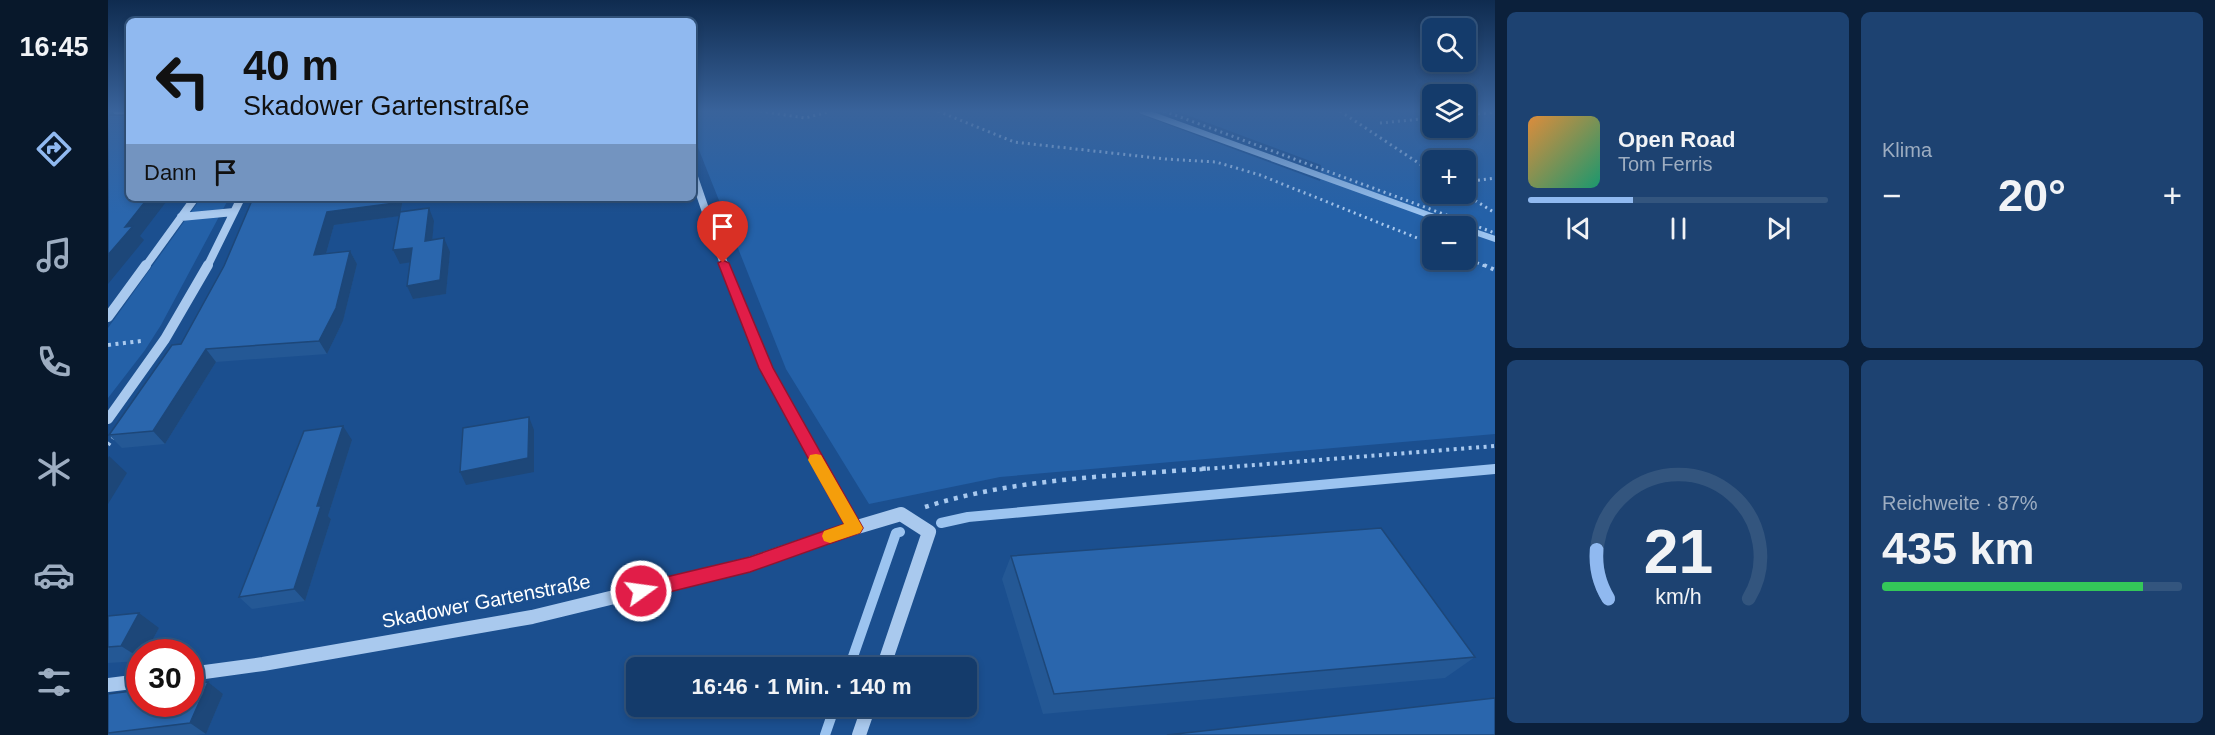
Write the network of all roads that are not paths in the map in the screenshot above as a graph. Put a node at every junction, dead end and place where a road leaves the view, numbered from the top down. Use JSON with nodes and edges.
{"nodes":[{"id":1,"x":696,"y":183,"type":"edge"},
{"id":2,"x":193,"y":201,"type":"edge"},
{"id":3,"x":240,"y":201,"type":"edge"},
{"id":4,"x":234,"y":212,"type":"junction"},
{"id":5,"x":181,"y":217,"type":"junction"},
{"id":6,"x":108,"y":317,"type":"edge"},
{"id":7,"x":108,"y":419,"type":"edge"},
{"id":8,"x":854,"y":528,"type":"junction"},
{"id":9,"x":887,"y":657,"type":"edge"},
{"id":10,"x":204,"y":672,"type":"edge"},
{"id":11,"x":126,"y":683,"type":"edge"},
{"id":12,"x":108,"y":685,"type":"edge"},
{"id":13,"x":865,"y":717,"type":"edge"},
{"id":14,"x":859,"y":735,"type":"edge"}],
"edges":[{"from":1,"to":8,"type":"street"},
{"from":2,"to":5,"type":"street"},
{"from":3,"to":4,"type":"street"},
{"from":4,"to":5,"type":"street"},
{"from":4,"to":7,"type":"street"},
{"from":5,"to":6,"type":"street"},
{"from":8,"to":9,"type":"street","name":"Skadower Gartenstraße"},
{"from":8,"to":10,"type":"street","name":"Skadower Gartenstraße"},
{"from":11,"to":12,"type":"street"},
{"from":13,"to":14,"type":"street"}]}
